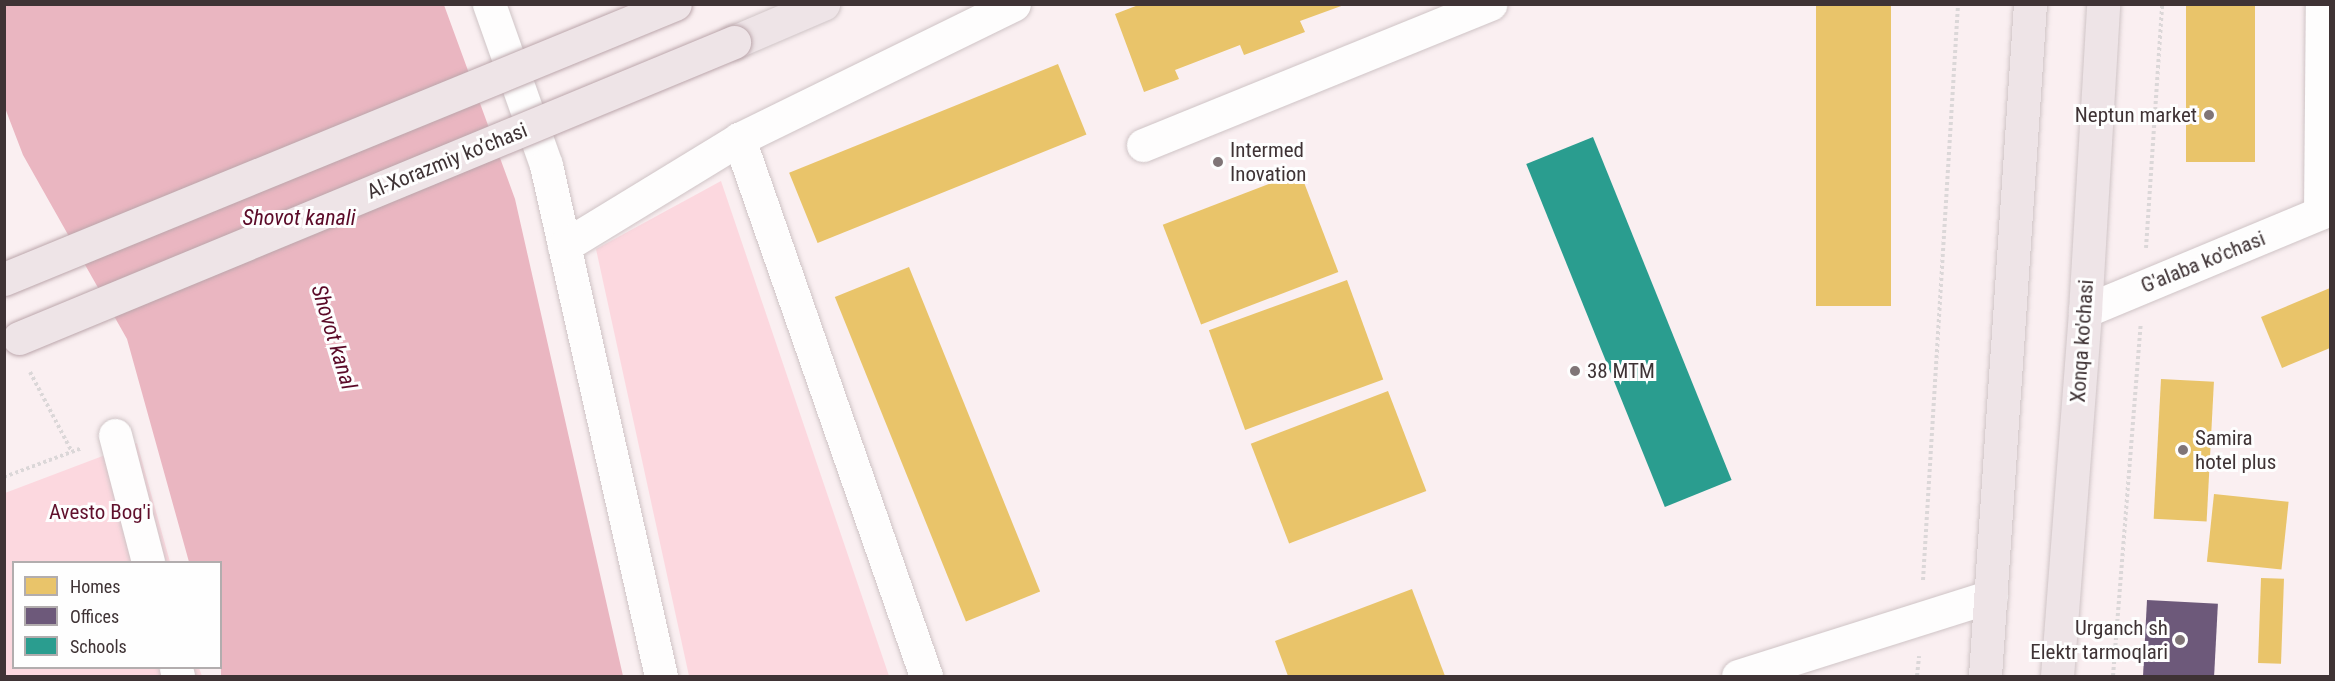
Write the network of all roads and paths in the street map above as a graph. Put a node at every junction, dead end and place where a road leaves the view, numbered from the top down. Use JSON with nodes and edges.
{"nodes":[{"id":1,"x":489,"y":4,"type":"edge"},
{"id":2,"x":675,"y":4,"type":"edge"},
{"id":3,"x":823,"y":4,"type":"edge"},
{"id":4,"x":1014,"y":4,"type":"edge"},
{"id":5,"x":1491,"y":4,"type":"edge"},
{"id":6,"x":1959,"y":4,"type":"edge"},
{"id":7,"x":2030,"y":4,"type":"edge"},
{"id":8,"x":2103,"y":4,"type":"edge"},
{"id":9,"x":2162,"y":4,"type":"edge"},
{"id":10,"x":2322,"y":4,"type":"edge"},
{"id":11,"x":739,"y":139,"type":"junction"},
{"id":12,"x":1143,"y":145,"type":"dead end"},
{"id":13,"x":2325,"y":211,"type":"edge"},
{"id":14,"x":564,"y":246,"type":"junction"},
{"id":15,"x":4,"y":279,"type":"edge"},
{"id":16,"x":2144,"y":286,"type":"junction"},
{"id":17,"x":2085,"y":311,"type":"junction"},
{"id":18,"x":12,"y":341,"type":"edge"},
{"id":19,"x":30,"y":372,"type":"dead end"},
{"id":20,"x":115,"y":435,"type":"joint"},
{"id":21,"x":72,"y":452,"type":"junction"},
{"id":22,"x":4,"y":477,"type":"edge"},
{"id":23,"x":148,"y":561,"type":"edge"},
{"id":24,"x":1990,"y":596,"type":"junction"},
{"id":25,"x":1921,"y":619,"type":"junction"},
{"id":26,"x":661,"y":676,"type":"edge"},
{"id":27,"x":926,"y":676,"type":"edge"},
{"id":28,"x":1738,"y":676,"type":"edge"},
{"id":29,"x":1917,"y":676,"type":"edge"},
{"id":30,"x":1985,"y":676,"type":"edge"},
{"id":31,"x":2057,"y":676,"type":"edge"},
{"id":32,"x":2113,"y":676,"type":"edge"}],
"edges":[{"from":1,"to":14,"type":"street"},
{"from":2,"to":15,"type":"main road","bridge":true},
{"from":3,"to":18,"type":"main road","name":"Al-Xorazmiy ko’chasi","bridge":true},
{"from":4,"to":11,"type":"street"},
{"from":5,"to":12,"type":"street"},
{"from":6,"to":25,"type":"path"},
{"from":7,"to":24,"type":"main road"},
{"from":8,"to":17,"type":"main road","name":"Xonqa ko'chasi"},
{"from":9,"to":16,"type":"path"},
{"from":10,"to":13,"type":"street","name":"G'alaba ko'chasi"},
{"from":11,"to":14,"type":"street"},
{"from":11,"to":27,"type":"street"},
{"from":13,"to":16,"type":"street","name":"G'alaba ko'chasi"},
{"from":14,"to":26,"type":"street"},
{"from":16,"to":17,"type":"street","name":"G'alaba ko'chasi"},
{"from":16,"to":32,"type":"path"},
{"from":17,"to":31,"type":"main road","name":"Xonqa ko'chasi"},
{"from":19,"to":21,"type":"path"},
{"from":20,"to":21,"type":"path"},
{"from":20,"to":23,"type":"street"},
{"from":21,"to":22,"type":"path"},
{"from":24,"to":25,"type":"street"},
{"from":24,"to":30,"type":"main road"},
{"from":25,"to":28,"type":"street"},
{"from":25,"to":29,"type":"path"}]}
